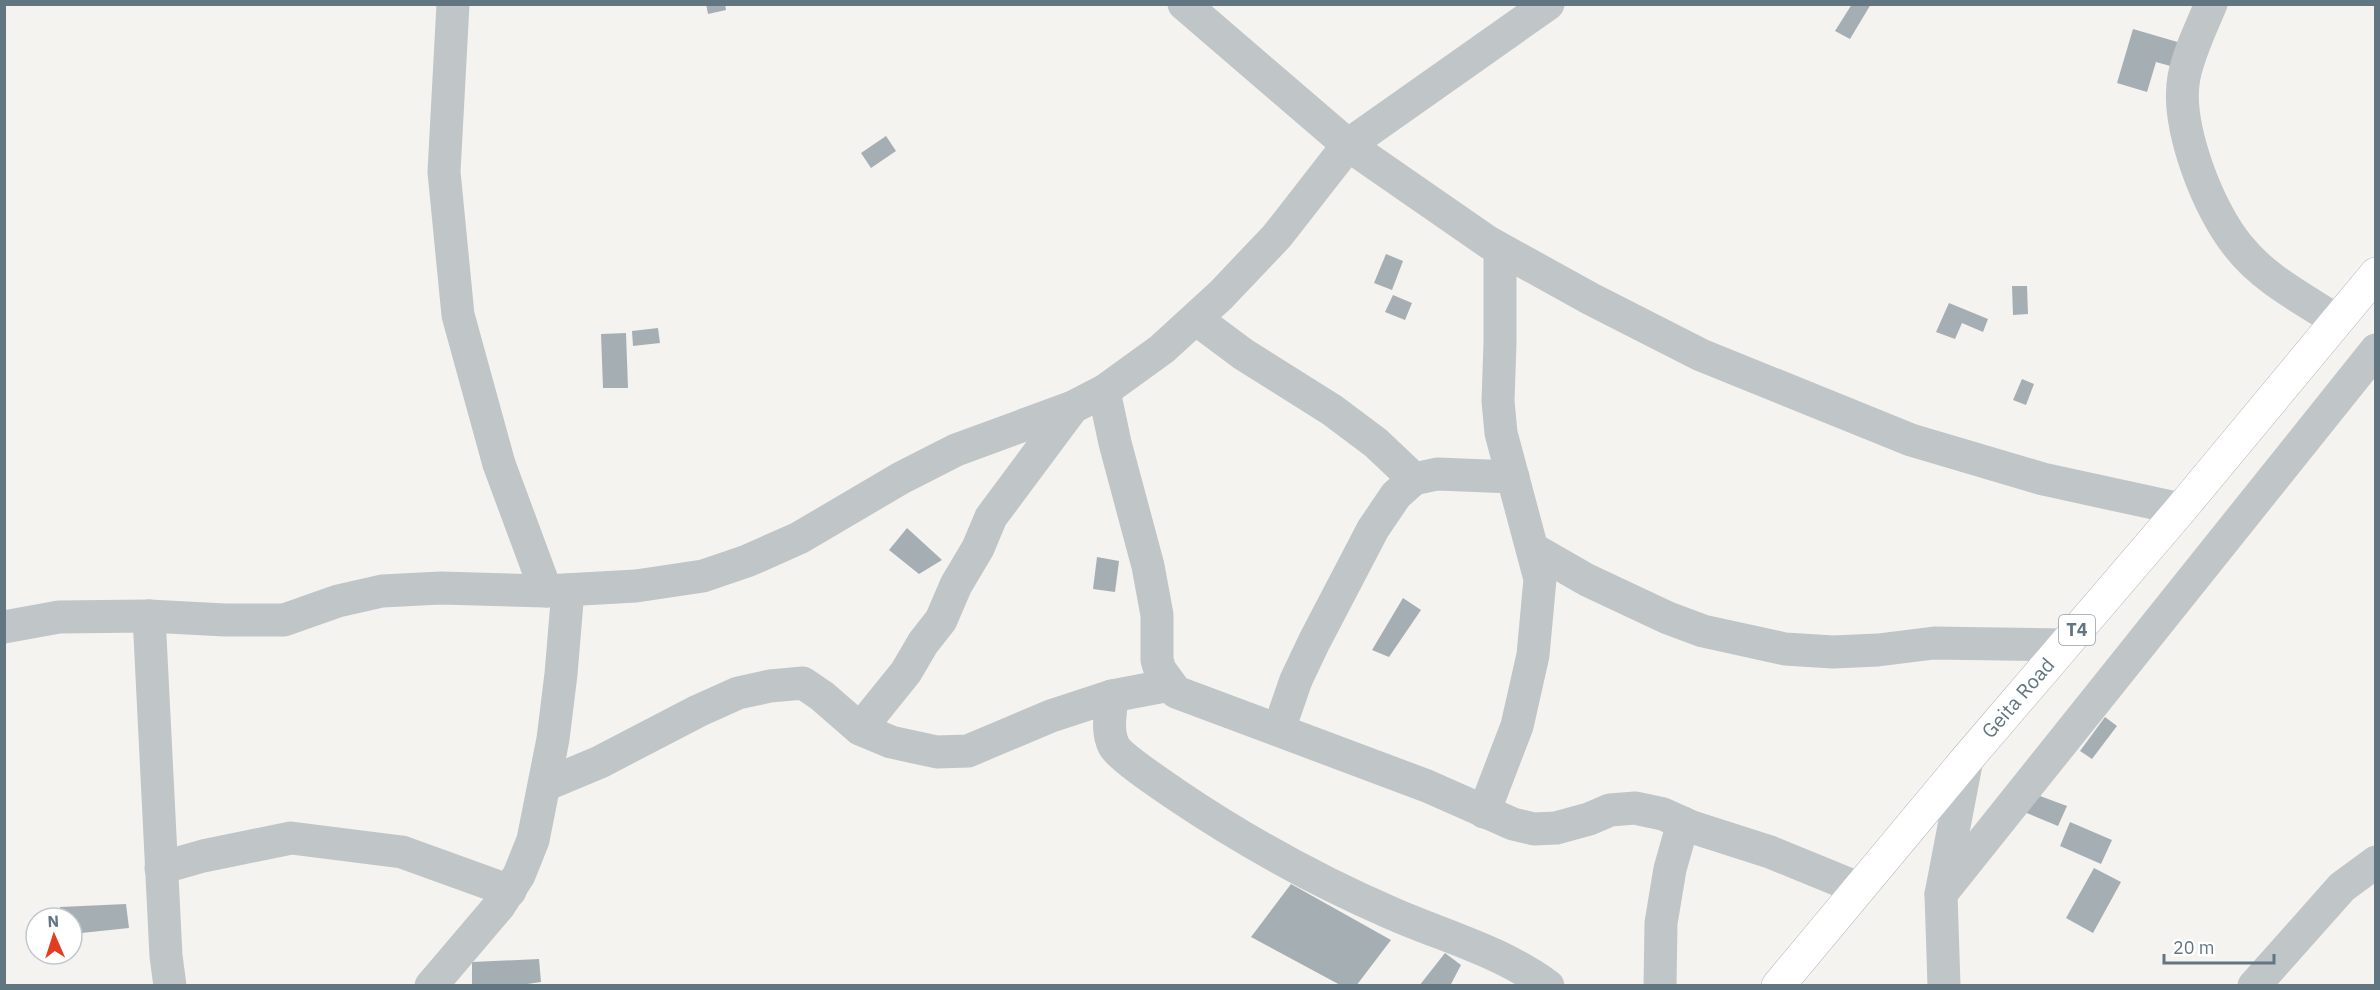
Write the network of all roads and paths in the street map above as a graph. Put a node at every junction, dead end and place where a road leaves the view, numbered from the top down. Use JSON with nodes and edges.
{"nodes":[{"id":1,"x":453,"y":4,"type":"edge"},
{"id":2,"x":1184,"y":4,"type":"edge"},
{"id":3,"x":1548,"y":4,"type":"edge"},
{"id":4,"x":2211,"y":4,"type":"edge"},
{"id":5,"x":1348,"y":145,"type":"junction"},
{"id":6,"x":1500,"y":249,"type":"junction"},
{"id":7,"x":2376,"y":274,"type":"edge"},
{"id":8,"x":1196,"y":319,"type":"junction"},
{"id":9,"x":2337,"y":321,"type":"junction"},
{"id":10,"x":2376,"y":350,"type":"edge"},
{"id":11,"x":1104,"y":391,"type":"junction"},
{"id":12,"x":1073,"y":407,"type":"junction"},
{"id":13,"x":1513,"y":477,"type":"junction"},
{"id":14,"x":1414,"y":479,"type":"junction"},
{"id":15,"x":2181,"y":509,"type":"junction"},
{"id":16,"x":1533,"y":549,"type":"junction"},
{"id":17,"x":557,"y":591,"type":"junction"},
{"id":18,"x":149,"y":616,"type":"junction"},
{"id":19,"x":4,"y":627,"type":"edge"},
{"id":20,"x":2064,"y":645,"type":"junction"},
{"id":21,"x":1170,"y":685,"type":"junction"},
{"id":22,"x":1112,"y":696,"type":"junction"},
{"id":23,"x":860,"y":729,"type":"junction"},
{"id":24,"x":1279,"y":729,"type":"junction"},
{"id":25,"x":1967,"y":759,"type":"junction"},
{"id":26,"x":545,"y":785,"type":"junction"},
{"id":27,"x":1484,"y":812,"type":"junction"},
{"id":28,"x":1683,"y":823,"type":"junction"},
{"id":29,"x":2376,"y":862,"type":"edge"},
{"id":30,"x":161,"y":868,"type":"junction"},
{"id":31,"x":1858,"y":888,"type":"junction"},
{"id":32,"x":510,"y":891,"type":"junction"},
{"id":33,"x":1941,"y":894,"type":"junction"},
{"id":34,"x":170,"y":986,"type":"edge"},
{"id":35,"x":431,"y":986,"type":"edge"},
{"id":36,"x":1548,"y":986,"type":"edge"},
{"id":37,"x":1660,"y":986,"type":"edge"},
{"id":38,"x":1778,"y":986,"type":"edge"},
{"id":39,"x":1944,"y":986,"type":"edge"},
{"id":40,"x":2254,"y":986,"type":"edge"}],
"edges":[{"from":1,"to":17,"type":"street"},
{"from":2,"to":5,"type":"street"},
{"from":3,"to":5,"type":"street"},
{"from":4,"to":9,"type":"street"},
{"from":5,"to":6,"type":"street"},
{"from":5,"to":8,"type":"street"},
{"from":6,"to":13,"type":"street"},
{"from":6,"to":15,"type":"street"},
{"from":7,"to":9,"type":"highway","name":"Geita Road","number":"T4"},
{"from":8,"to":11,"type":"street"},
{"from":8,"to":14,"type":"street"},
{"from":9,"to":15,"type":"highway","name":"Geita Road","number":"T4"},
{"from":10,"to":33,"type":"street"},
{"from":11,"to":12,"type":"street"},
{"from":11,"to":21,"type":"street"},
{"from":12,"to":17,"type":"street"},
{"from":12,"to":23,"type":"street"},
{"from":13,"to":14,"type":"street"},
{"from":13,"to":16,"type":"street"},
{"from":14,"to":24,"type":"street"},
{"from":15,"to":20,"type":"highway","name":"Geita Road","number":"T4"},
{"from":16,"to":20,"type":"street"},
{"from":16,"to":27,"type":"street"},
{"from":17,"to":18,"type":"street"},
{"from":17,"to":26,"type":"street"},
{"from":18,"to":19,"type":"street"},
{"from":18,"to":30,"type":"street"},
{"from":20,"to":25,"type":"highway","name":"Geita Road","number":"T4"},
{"from":21,"to":22,"type":"street"},
{"from":21,"to":24,"type":"street"},
{"from":22,"to":23,"type":"street"},
{"from":22,"to":36,"type":"street"},
{"from":23,"to":26,"type":"street"},
{"from":24,"to":27,"type":"street"},
{"from":25,"to":31,"type":"highway","name":"Geita Road","number":"T4"},
{"from":25,"to":33,"type":"street"},
{"from":26,"to":32,"type":"street"},
{"from":27,"to":28,"type":"street"},
{"from":28,"to":31,"type":"street"},
{"from":28,"to":37,"type":"street"},
{"from":29,"to":40,"type":"street"},
{"from":30,"to":32,"type":"street"},
{"from":30,"to":34,"type":"street"},
{"from":31,"to":38,"type":"highway","name":"Geita Road","number":"T4"},
{"from":32,"to":35,"type":"street"},
{"from":33,"to":39,"type":"street"}]}
